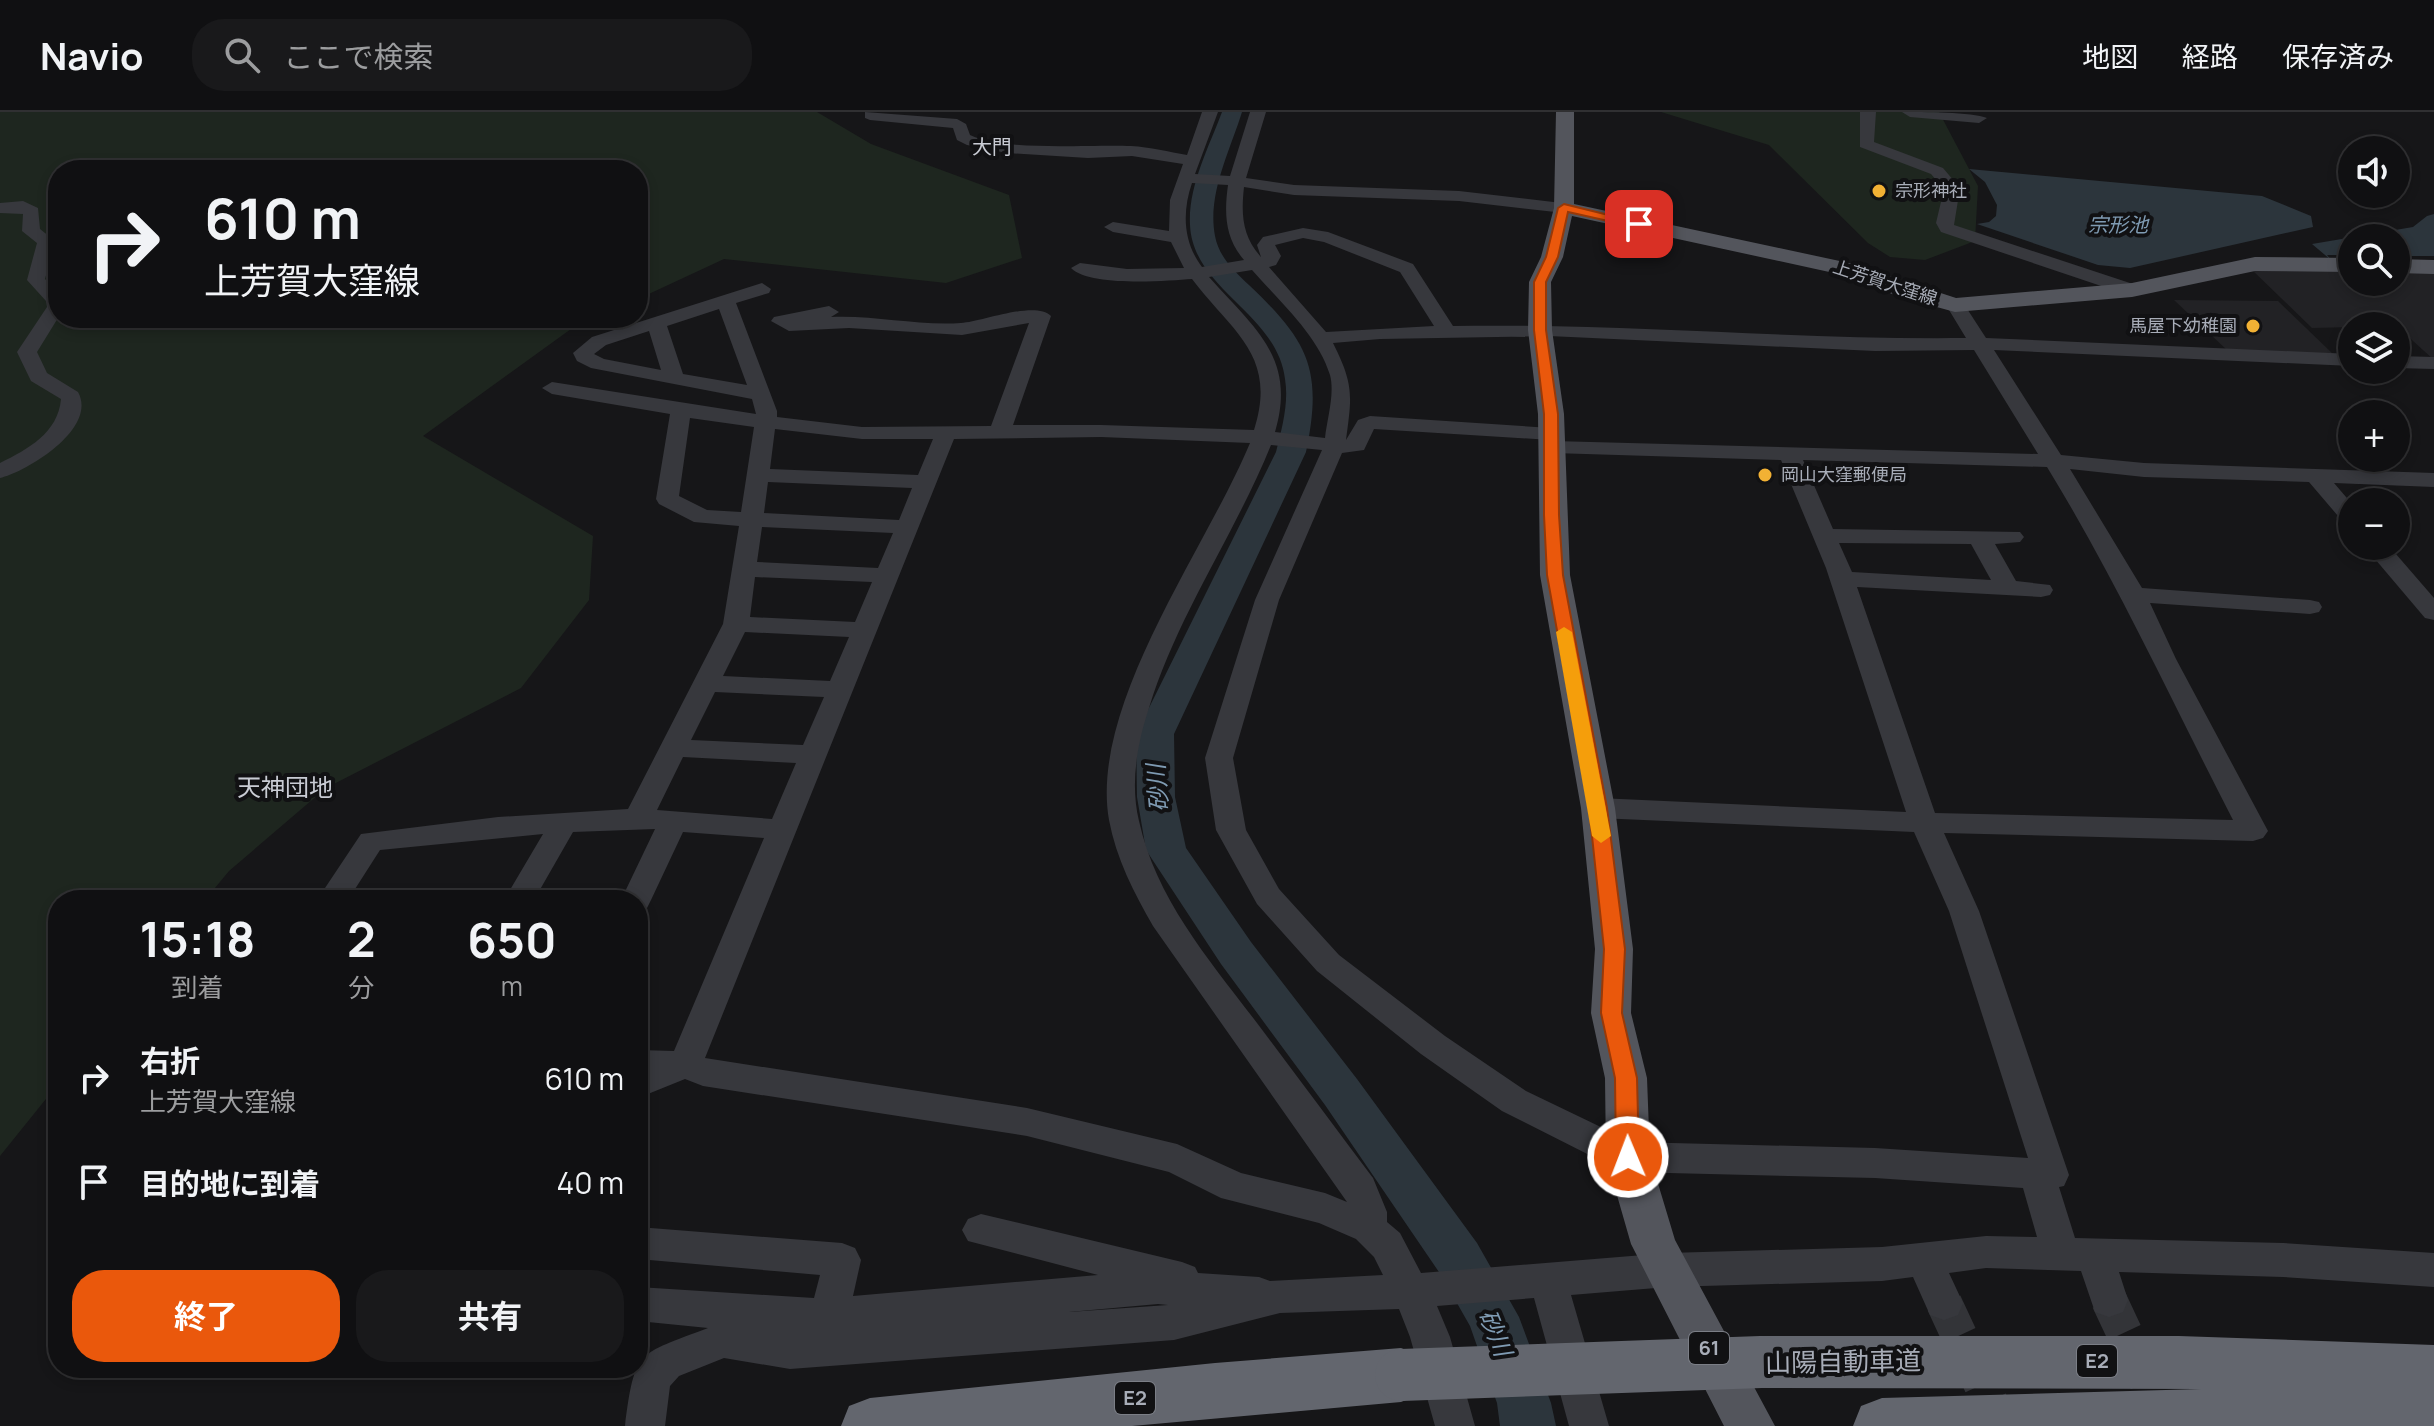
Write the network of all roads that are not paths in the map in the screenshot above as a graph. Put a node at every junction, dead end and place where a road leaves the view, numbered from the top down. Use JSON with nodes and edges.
{"nodes":[{"id":1,"x":1210,"y":112,"type":"edge"},
{"id":2,"x":1258,"y":112,"type":"edge"},
{"id":3,"x":1565,"y":112,"type":"edge"},
{"id":4,"x":1868,"y":112,"type":"edge"},
{"id":5,"x":1910,"y":112,"type":"edge"},
{"id":6,"x":870,"y":115,"type":"dead end"},
{"id":7,"x":1979,"y":118,"type":"dead end"},
{"id":8,"x":1188,"y":173,"type":"junction"},
{"id":9,"x":1232,"y":181,"type":"junction"},
{"id":10,"x":0,"y":208,"type":"edge"},
{"id":11,"x":1564,"y":208,"type":"junction"},
{"id":12,"x":1113,"y":227,"type":"dead end"},
{"id":13,"x":1179,"y":238,"type":"junction"},
{"id":14,"x":1250,"y":264,"type":"junction"},
{"id":15,"x":2338,"y":265,"type":"edge"},
{"id":16,"x":2410,"y":266,"type":"edge"},
{"id":17,"x":2434,"y":267,"type":"edge"},
{"id":18,"x":1080,"y":268,"type":"dead end"},
{"id":19,"x":1198,"y":272,"type":"junction"},
{"id":20,"x":762,"y":289,"type":"dead end"},
{"id":21,"x":2132,"y":290,"type":"junction"},
{"id":22,"x":48,"y":295,"type":"edge"},
{"id":23,"x":725,"y":300,"type":"junction"},
{"id":24,"x":1955,"y":305,"type":"junction"},
{"id":25,"x":829,"y":312,"type":"dead end"},
{"id":26,"x":48,"y":319,"type":"edge"},
{"id":27,"x":656,"y":323,"type":"junction"},
{"id":28,"x":648,"y":326,"type":"edge"},
{"id":29,"x":641,"y":328,"type":"edge"},
{"id":30,"x":1540,"y":330,"type":"junction"},
{"id":31,"x":1447,"y":332,"type":"junction"},
{"id":32,"x":1980,"y":344,"type":"junction"},
{"id":33,"x":1326,"y":347,"type":"junction"},
{"id":34,"x":2338,"y":357,"type":"edge"},
{"id":35,"x":2410,"y":362,"type":"edge"},
{"id":36,"x":2434,"y":363,"type":"edge"},
{"id":37,"x":674,"y":378,"type":"junction"},
{"id":38,"x":552,"y":388,"type":"dead end"},
{"id":39,"x":760,"y":394,"type":"junction"},
{"id":40,"x":681,"y":409,"type":"junction"},
{"id":41,"x":766,"y":420,"type":"junction"},
{"id":42,"x":1000,"y":431,"type":"junction"},
{"id":43,"x":946,"y":433,"type":"junction"},
{"id":44,"x":1264,"y":438,"type":"junction"},
{"id":45,"x":1552,"y":440,"type":"junction"},
{"id":46,"x":1325,"y":445,"type":"junction"},
{"id":47,"x":1789,"y":454,"type":"junction"},
{"id":48,"x":2056,"y":461,"type":"junction"},
{"id":49,"x":0,"y":471,"type":"edge"},
{"id":50,"x":760,"y":475,"type":"junction"},
{"id":51,"x":2315,"y":475,"type":"junction"},
{"id":52,"x":2434,"y":480,"type":"edge"},
{"id":53,"x":926,"y":482,"type":"junction"},
{"id":54,"x":2338,"y":502,"type":"edge"},
{"id":55,"x":753,"y":520,"type":"junction"},
{"id":56,"x":907,"y":527,"type":"junction"},
{"id":57,"x":1824,"y":536,"type":"junction"},
{"id":58,"x":1979,"y":537,"type":"junction"},
{"id":59,"x":2012,"y":537,"type":"dead end"},
{"id":60,"x":2388,"y":560,"type":"edge"},
{"id":61,"x":744,"y":569,"type":"junction"},
{"id":62,"x":888,"y":576,"type":"junction"},
{"id":63,"x":1840,"y":579,"type":"junction"},
{"id":64,"x":2008,"y":588,"type":"junction"},
{"id":65,"x":2041,"y":590,"type":"dead end"},
{"id":66,"x":2134,"y":595,"type":"junction"},
{"id":67,"x":2310,"y":607,"type":"dead end"},
{"id":68,"x":2434,"y":613,"type":"edge"},
{"id":69,"x":736,"y":624,"type":"junction"},
{"id":70,"x":867,"y":630,"type":"junction"},
{"id":71,"x":706,"y":683,"type":"junction"},
{"id":72,"x":842,"y":690,"type":"junction"},
{"id":73,"x":673,"y":748,"type":"junction"},
{"id":74,"x":814,"y":755,"type":"junction"},
{"id":75,"x":1598,"y":808,"type":"junction"},
{"id":76,"x":638,"y":818,"type":"junction"},
{"id":77,"x":674,"y":821,"type":"junction"},
{"id":78,"x":1927,"y":821,"type":"junction"},
{"id":79,"x":563,"y":824,"type":"junction"},
{"id":80,"x":783,"y":830,"type":"junction"},
{"id":81,"x":339,"y":890,"type":"edge"},
{"id":82,"x":525,"y":890,"type":"edge"},
{"id":83,"x":641,"y":890,"type":"edge"},
{"id":84,"x":648,"y":1063,"type":"edge"},
{"id":85,"x":685,"y":1065,"type":"junction"},
{"id":86,"x":648,"y":1080,"type":"edge"},
{"id":87,"x":1628,"y":1157,"type":"junction"},
{"id":88,"x":2037,"y":1174,"type":"junction"},
{"id":89,"x":1369,"y":1228,"type":"junction"},
{"id":90,"x":981,"y":1230,"type":"dead end"},
{"id":91,"x":648,"y":1244,"type":"edge"},
{"id":92,"x":2078,"y":1255,"type":"junction"},
{"id":93,"x":1924,"y":1259,"type":"junction"},
{"id":94,"x":1668,"y":1270,"type":"junction"},
{"id":95,"x":2434,"y":1270,"type":"edge"},
{"id":96,"x":1538,"y":1281,"type":"junction"},
{"id":97,"x":1211,"y":1289,"type":"junction"},
{"id":98,"x":1411,"y":1291,"type":"junction"},
{"id":99,"x":1280,"y":1296,"type":"junction"},
{"id":100,"x":2109,"y":1300,"type":"tunnel mouth"},
{"id":101,"x":1944,"y":1303,"type":"tunnel mouth"},
{"id":102,"x":648,"y":1305,"type":"edge"},
{"id":103,"x":829,"y":1316,"type":"junction"},
{"id":104,"x":2434,"y":1372,"type":"edge"},
{"id":105,"x":2434,"y":1423,"type":"edge"},
{"id":106,"x":645,"y":1426,"type":"edge"},
{"id":107,"x":870,"y":1426,"type":"edge"},
{"id":108,"x":1455,"y":1426,"type":"edge"},
{"id":109,"x":1589,"y":1426,"type":"edge"},
{"id":110,"x":1750,"y":1426,"type":"edge"},
{"id":111,"x":1882,"y":1426,"type":"edge"}],
"edges":[{"from":1,"to":8,"type":"street"},
{"from":2,"to":9,"type":"street"},
{"from":3,"to":11,"type":"main road","number":"61"},
{"from":4,"to":21,"type":"street"},
{"from":5,"to":7,"type":"street"},
{"from":6,"to":8,"type":"street"},
{"from":8,"to":9,"type":"street"},
{"from":8,"to":13,"type":"street"},
{"from":9,"to":11,"type":"street"},
{"from":9,"to":14,"type":"street"},
{"from":10,"to":22,"type":"street"},
{"from":11,"to":24,"type":"main road","name":"上芳賀大窪線"},
{"from":11,"to":30,"type":"main road","number":"61"},
{"from":12,"to":13,"type":"street"},
{"from":13,"to":19,"type":"street"},
{"from":14,"to":19,"type":"street"},
{"from":14,"to":31,"type":"street"},
{"from":14,"to":33,"type":"street"},
{"from":15,"to":21,"type":"main road","name":"上芳賀大窪線"},
{"from":16,"to":17,"type":"main road"},
{"from":18,"to":19,"type":"street"},
{"from":19,"to":44,"type":"street"},
{"from":20,"to":23,"type":"street"},
{"from":21,"to":24,"type":"main road","name":"上芳賀大窪線"},
{"from":23,"to":27,"type":"street"},
{"from":23,"to":39,"type":"street"},
{"from":24,"to":32,"type":"street"},
{"from":25,"to":42,"type":"street"},
{"from":26,"to":49,"type":"street"},
{"from":27,"to":28,"type":"street"},
{"from":27,"to":37,"type":"street"},
{"from":29,"to":37,"type":"street"},
{"from":30,"to":31,"type":"street"},
{"from":30,"to":32,"type":"street"},
{"from":30,"to":45,"type":"main road","number":"61"},
{"from":31,"to":33,"type":"street"},
{"from":32,"to":34,"type":"street"},
{"from":32,"to":48,"type":"street"},
{"from":33,"to":46,"type":"street"},
{"from":35,"to":36,"type":"street"},
{"from":37,"to":39,"type":"street"},
{"from":38,"to":40,"type":"street"},
{"from":39,"to":41,"type":"street"},
{"from":40,"to":41,"type":"street"},
{"from":40,"to":55,"type":"street"},
{"from":41,"to":43,"type":"street"},
{"from":41,"to":50,"type":"street"},
{"from":42,"to":43,"type":"street"},
{"from":42,"to":44,"type":"street"},
{"from":43,"to":53,"type":"street"},
{"from":44,"to":46,"type":"street"},
{"from":44,"to":89,"type":"street"},
{"from":45,"to":46,"type":"street"},
{"from":45,"to":47,"type":"street"},
{"from":45,"to":75,"type":"main road","number":"61"},
{"from":46,"to":87,"type":"street"},
{"from":47,"to":48,"type":"street"},
{"from":47,"to":57,"type":"street"},
{"from":48,"to":51,"type":"street"},
{"from":48,"to":66,"type":"street"},
{"from":50,"to":53,"type":"street"},
{"from":50,"to":55,"type":"street"},
{"from":51,"to":52,"type":"street"},
{"from":51,"to":54,"type":"street"},
{"from":53,"to":56,"type":"street"},
{"from":55,"to":56,"type":"street"},
{"from":55,"to":61,"type":"street"},
{"from":56,"to":62,"type":"street"},
{"from":57,"to":58,"type":"street"},
{"from":57,"to":63,"type":"street"},
{"from":58,"to":59,"type":"street"},
{"from":58,"to":64,"type":"street"},
{"from":60,"to":68,"type":"street"},
{"from":61,"to":62,"type":"street"},
{"from":61,"to":69,"type":"street"},
{"from":62,"to":70,"type":"street"},
{"from":63,"to":64,"type":"street"},
{"from":63,"to":78,"type":"street"},
{"from":64,"to":65,"type":"street"},
{"from":66,"to":67,"type":"street"},
{"from":66,"to":78,"type":"street"},
{"from":69,"to":70,"type":"street"},
{"from":69,"to":71,"type":"street"},
{"from":70,"to":72,"type":"street"},
{"from":71,"to":72,"type":"street"},
{"from":71,"to":73,"type":"street"},
{"from":72,"to":74,"type":"street"},
{"from":73,"to":74,"type":"street"},
{"from":73,"to":76,"type":"street"},
{"from":74,"to":80,"type":"street"},
{"from":75,"to":78,"type":"street"},
{"from":75,"to":87,"type":"main road","number":"61"},
{"from":76,"to":77,"type":"street"},
{"from":76,"to":79,"type":"street"},
{"from":77,"to":80,"type":"street"},
{"from":77,"to":83,"type":"street"},
{"from":78,"to":88,"type":"street"},
{"from":79,"to":81,"type":"street"},
{"from":79,"to":82,"type":"street"},
{"from":80,"to":85,"type":"street"},
{"from":84,"to":85,"type":"street"},
{"from":85,"to":86,"type":"street"},
{"from":85,"to":89,"type":"street"},
{"from":87,"to":88,"type":"street"},
{"from":87,"to":94,"type":"main road","number":"61"},
{"from":88,"to":92,"type":"street"},
{"from":89,"to":98,"type":"street"},
{"from":90,"to":97,"type":"street"},
{"from":91,"to":103,"type":"street"},
{"from":92,"to":93,"type":"street"},
{"from":92,"to":95,"type":"street"},
{"from":92,"to":100,"type":"street"},
{"from":93,"to":94,"type":"street"},
{"from":93,"to":101,"type":"street"},
{"from":94,"to":96,"type":"street"},
{"from":94,"to":110,"type":"main road","number":"61"},
{"from":96,"to":98,"type":"street"},
{"from":96,"to":109,"type":"street"},
{"from":97,"to":99,"type":"street"},
{"from":97,"to":103,"type":"street"},
{"from":98,"to":99,"type":"street"},
{"from":98,"to":108,"type":"street"},
{"from":99,"to":106,"type":"street"},
{"from":102,"to":103,"type":"street"},
{"from":104,"to":107,"type":"highway","name":"山陽自動車道","number":"E2","bridge":true},
{"from":105,"to":111,"type":"highway"}]}
